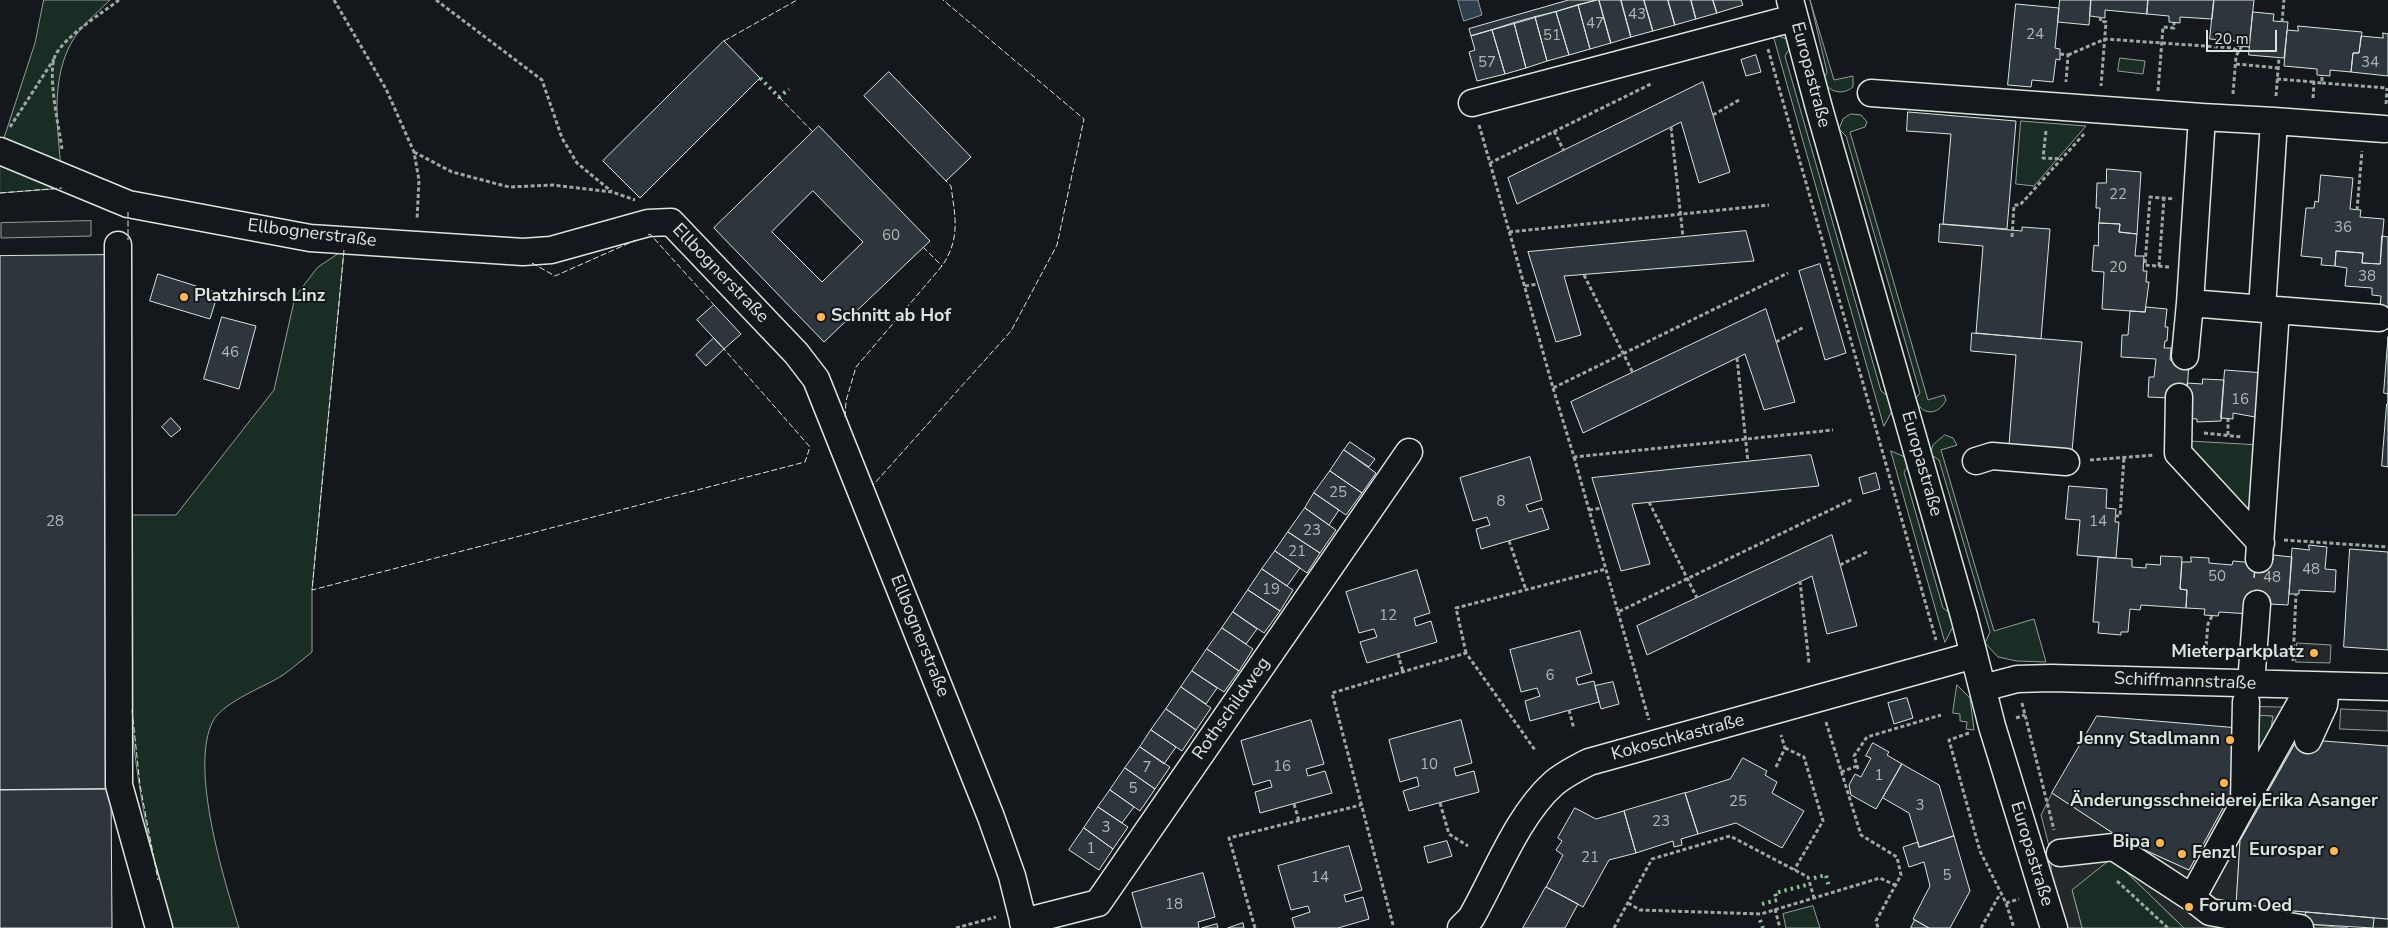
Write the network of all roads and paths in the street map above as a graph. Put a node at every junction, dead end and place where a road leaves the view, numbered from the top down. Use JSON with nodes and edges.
{"nodes":[{"id":1,"x":120,"y":0,"type":"edge"},
{"id":2,"x":334,"y":0,"type":"edge"},
{"id":3,"x":436,"y":0,"type":"edge"},
{"id":4,"x":2284,"y":0,"type":"edge"},
{"id":5,"x":1792,"y":9,"type":"edge"},
{"id":6,"x":2101,"y":17,"type":"dead end"},
{"id":7,"x":2282,"y":22,"type":"dead end"},
{"id":8,"x":2174,"y":23,"type":"dead end"},
{"id":9,"x":1762,"y":26,"type":"junction"},
{"id":10,"x":2105,"y":39,"type":"junction"},
{"id":11,"x":2162,"y":42,"type":"junction"},
{"id":12,"x":2242,"y":46,"type":"dead end"},
{"id":13,"x":2239,"y":52,"type":"junction"},
{"id":14,"x":2060,"y":54,"type":"dead end"},
{"id":15,"x":2068,"y":55,"type":"junction"},
{"id":16,"x":55,"y":56,"type":"junction"},
{"id":17,"x":2279,"y":58,"type":"dead end"},
{"id":18,"x":2236,"y":64,"type":"junction"},
{"id":19,"x":2278,"y":68,"type":"junction"},
{"id":20,"x":1662,"y":79,"type":"dead end"},
{"id":21,"x":2277,"y":79,"type":"junction"},
{"id":22,"x":2314,"y":82,"type":"dead end"},
{"id":23,"x":2322,"y":83,"type":"dead end"},
{"id":24,"x":2387,"y":88,"type":"edge"},
{"id":25,"x":1870,"y":93,"type":"dead end"},
{"id":26,"x":1739,"y":100,"type":"dead end"},
{"id":27,"x":1472,"y":103,"type":"joint"},
{"id":28,"x":2056,"y":106,"type":"junction"},
{"id":29,"x":2103,"y":109,"type":"junction"},
{"id":30,"x":2156,"y":113,"type":"junction"},
{"id":31,"x":1713,"y":115,"type":"dead end"},
{"id":32,"x":2202,"y":117,"type":"junction"},
{"id":33,"x":2231,"y":118,"type":"junction"},
{"id":34,"x":2274,"y":121,"type":"junction"},
{"id":35,"x":1671,"y":127,"type":"dead end"},
{"id":36,"x":2374,"y":129,"type":"joint"},
{"id":37,"x":1554,"y":131,"type":"junction"},
{"id":38,"x":2,"y":143,"type":"edge"},
{"id":39,"x":1564,"y":150,"type":"dead end"},
{"id":40,"x":414,"y":152,"type":"junction"},
{"id":41,"x":2062,"y":159,"type":"junction"},
{"id":42,"x":1490,"y":163,"type":"junction"},
{"id":43,"x":66,"y":177,"type":"junction"},
{"id":44,"x":2164,"y":198,"type":"junction"},
{"id":45,"x":2197,"y":200,"type":"junction"},
{"id":46,"x":1769,"y":205,"type":"dead end"},
{"id":47,"x":2358,"y":210,"type":"dead end"},
{"id":48,"x":1680,"y":214,"type":"junction"},
{"id":49,"x":1509,"y":232,"type":"junction"},
{"id":50,"x":1682,"y":237,"type":"dead end"},
{"id":51,"x":2012,"y":237,"type":"dead end"},
{"id":52,"x":118,"y":245,"type":"dead end"},
{"id":53,"x":414,"y":246,"type":"junction"},
{"id":54,"x":2159,"y":266,"type":"junction"},
{"id":55,"x":2192,"y":268,"type":"junction"},
{"id":56,"x":1788,"y":273,"type":"dead end"},
{"id":57,"x":1584,"y":274,"type":"dead end"},
{"id":58,"x":1538,"y":284,"type":"dead end"},
{"id":59,"x":1525,"y":286,"type":"junction"},
{"id":60,"x":2190,"y":303,"type":"junction"},
{"id":61,"x":2269,"y":310,"type":"junction"},
{"id":62,"x":2379,"y":318,"type":"dead end"},
{"id":63,"x":1804,"y":327,"type":"dead end"},
{"id":64,"x":1776,"y":342,"type":"dead end"},
{"id":65,"x":1624,"y":354,"type":"junction"},
{"id":66,"x":2185,"y":356,"type":"dead end"},
{"id":67,"x":1737,"y":358,"type":"dead end"},
{"id":68,"x":1633,"y":373,"type":"dead end"},
{"id":69,"x":1553,"y":388,"type":"junction"},
{"id":70,"x":2179,"y":397,"type":"dead end"},
{"id":71,"x":2228,"y":419,"type":"dead end"},
{"id":72,"x":1833,"y":430,"type":"dead end"},
{"id":73,"x":2228,"y":435,"type":"junction"},
{"id":74,"x":1745,"y":439,"type":"junction"},
{"id":75,"x":2268,"y":439,"type":"junction"},
{"id":76,"x":2179,"y":442,"type":"junction"},
{"id":77,"x":1409,"y":452,"type":"dead end"},
{"id":78,"x":1574,"y":457,"type":"junction"},
{"id":79,"x":2124,"y":457,"type":"junction"},
{"id":80,"x":1976,"y":461,"type":"dead end"},
{"id":81,"x":1748,"y":462,"type":"dead end"},
{"id":82,"x":2066,"y":462,"type":"joint"},
{"id":83,"x":1853,"y":499,"type":"dead end"},
{"id":84,"x":1649,"y":502,"type":"dead end"},
{"id":85,"x":1602,"y":508,"type":"dead end"},
{"id":86,"x":1589,"y":510,"type":"junction"},
{"id":87,"x":2115,"y":516,"type":"dead end"},
{"id":88,"x":1510,"y":541,"type":"dead end"},
{"id":89,"x":2261,"y":547,"type":"junction"},
{"id":90,"x":2388,"y":547,"type":"edge"},
{"id":91,"x":1867,"y":552,"type":"dead end"},
{"id":92,"x":1840,"y":565,"type":"dead end"},
{"id":93,"x":1606,"y":569,"type":"junction"},
{"id":94,"x":1688,"y":579,"type":"junction"},
{"id":95,"x":1800,"y":581,"type":"dead end"},
{"id":96,"x":1526,"y":590,"type":"junction"},
{"id":97,"x":2296,"y":594,"type":"dead end"},
{"id":98,"x":1697,"y":598,"type":"dead end"},
{"id":99,"x":2257,"y":604,"type":"tunnel mouth"},
{"id":100,"x":1618,"y":612,"type":"junction"},
{"id":101,"x":2212,"y":616,"type":"dead end"},
{"id":102,"x":1938,"y":648,"type":"dead end"},
{"id":103,"x":1466,"y":653,"type":"junction"},
{"id":104,"x":1398,"y":654,"type":"dead end"},
{"id":105,"x":1974,"y":656,"type":"junction"},
{"id":106,"x":1809,"y":663,"type":"dead end"},
{"id":107,"x":2205,"y":663,"type":"dead end"},
{"id":108,"x":2293,"y":666,"type":"dead end"},
{"id":109,"x":1404,"y":672,"type":"junction"},
{"id":110,"x":2326,"y":686,"type":"junction"},
{"id":111,"x":2388,"y":687,"type":"edge"},
{"id":112,"x":1983,"y":688,"type":"junction"},
{"id":113,"x":2249,"y":693,"type":"junction"},
{"id":114,"x":2300,"y":704,"type":"dead end"},
{"id":115,"x":1570,"y":710,"type":"dead end"},
{"id":116,"x":1941,"y":715,"type":"dead end"},
{"id":117,"x":2025,"y":715,"type":"dead end"},
{"id":118,"x":1826,"y":720,"type":"dead end"},
{"id":119,"x":1574,"y":729,"type":"dead end"},
{"id":120,"x":1975,"y":731,"type":"dead end"},
{"id":121,"x":1780,"y":732,"type":"dead end"},
{"id":122,"x":2308,"y":740,"type":"dead end"},
{"id":123,"x":1656,"y":744,"type":"junction"},
{"id":124,"x":1785,"y":748,"type":"junction"},
{"id":125,"x":1535,"y":750,"type":"dead end"},
{"id":126,"x":1776,"y":767,"type":"dead end"},
{"id":127,"x":1842,"y":772,"type":"junction"},
{"id":128,"x":1440,"y":803,"type":"dead end"},
{"id":129,"x":2244,"y":803,"type":"junction"},
{"id":130,"x":1294,"y":804,"type":"dead end"},
{"id":131,"x":1361,"y":805,"type":"junction"},
{"id":132,"x":1299,"y":821,"type":"junction"},
{"id":133,"x":1468,"y":846,"type":"dead end"},
{"id":134,"x":2060,"y":853,"type":"joint"},
{"id":135,"x":1793,"y":870,"type":"junction"},
{"id":136,"x":2114,"y":879,"type":"dead end"},
{"id":137,"x":1896,"y":885,"type":"junction"},
{"id":138,"x":2000,"y":894,"type":"junction"},
{"id":139,"x":1814,"y":898,"type":"junction"},
{"id":140,"x":1628,"y":903,"type":"junction"},
{"id":141,"x":1775,"y":910,"type":"junction"},
{"id":142,"x":2201,"y":913,"type":"edge"},
{"id":143,"x":1023,"y":920,"type":"edge"},
{"id":144,"x":2248,"y":924,"type":"edge"},
{"id":145,"x":1393,"y":925,"type":"dead end"},
{"id":146,"x":159,"y":928,"type":"edge"},
{"id":147,"x":956,"y":928,"type":"edge"},
{"id":148,"x":1254,"y":928,"type":"edge"},
{"id":149,"x":1461,"y":928,"type":"edge"},
{"id":150,"x":1614,"y":928,"type":"edge"},
{"id":151,"x":1780,"y":928,"type":"edge"},
{"id":152,"x":1878,"y":928,"type":"edge"},
{"id":153,"x":1981,"y":928,"type":"edge"},
{"id":154,"x":2014,"y":928,"type":"edge"},
{"id":155,"x":2054,"y":928,"type":"edge"},
{"id":156,"x":2168,"y":928,"type":"edge"},
{"id":157,"x":2300,"y":928,"type":"edge"}],
"edges":[{"from":1,"to":16,"type":"path"},
{"from":2,"to":40,"type":"path"},
{"from":3,"to":40,"type":"path"},
{"from":4,"to":7,"type":"path"},
{"from":5,"to":9,"type":"street"},
{"from":5,"to":105,"type":"street","name":"Europastraße"},
{"from":6,"to":10,"type":"path"},
{"from":8,"to":11,"type":"path"},
{"from":9,"to":27,"type":"street"},
{"from":9,"to":102,"type":"path"},
{"from":10,"to":11,"type":"path"},
{"from":10,"to":15,"type":"path"},
{"from":10,"to":29,"type":"path"},
{"from":11,"to":13,"type":"path"},
{"from":11,"to":30,"type":"path"},
{"from":12,"to":13,"type":"path"},
{"from":13,"to":18,"type":"path"},
{"from":14,"to":15,"type":"path"},
{"from":15,"to":28,"type":"path"},
{"from":16,"to":38,"type":"path"},
{"from":16,"to":43,"type":"path"},
{"from":17,"to":19,"type":"path"},
{"from":18,"to":19,"type":"path"},
{"from":18,"to":33,"type":"path"},
{"from":19,"to":21,"type":"path"},
{"from":20,"to":37,"type":"path"},
{"from":21,"to":22,"type":"path"},
{"from":21,"to":34,"type":"path"},
{"from":23,"to":24,"type":"path"},
{"from":25,"to":28,"type":"street"},
{"from":26,"to":31,"type":"path"},
{"from":27,"to":42,"type":"path"},
{"from":28,"to":29,"type":"street"},
{"from":28,"to":41,"type":"path"},
{"from":29,"to":30,"type":"street"},
{"from":29,"to":41,"type":"path"},
{"from":30,"to":32,"type":"street"},
{"from":32,"to":33,"type":"street"},
{"from":32,"to":45,"type":"street"},
{"from":33,"to":34,"type":"street"},
{"from":34,"to":36,"type":"street"},
{"from":34,"to":61,"type":"street"},
{"from":35,"to":48,"type":"path"},
{"from":36,"to":47,"type":"path"},
{"from":37,"to":39,"type":"path"},
{"from":37,"to":42,"type":"path"},
{"from":38,"to":43,"type":"street","name":"Ellbognerstraße"},
{"from":40,"to":53,"type":"path"},
{"from":41,"to":51,"type":"path"},
{"from":42,"to":49,"type":"path"},
{"from":43,"to":53,"type":"street","name":"Ellbognerstraße"},
{"from":44,"to":45,"type":"path"},
{"from":44,"to":54,"type":"path"},
{"from":44,"to":54,"type":"path"},
{"from":45,"to":55,"type":"street"},
{"from":46,"to":48,"type":"path"},
{"from":48,"to":49,"type":"path"},
{"from":48,"to":50,"type":"path"},
{"from":49,"to":59,"type":"path"},
{"from":52,"to":146,"type":"street"},
{"from":53,"to":143,"type":"street","name":"Ellbognerstraße"},
{"from":54,"to":55,"type":"path"},
{"from":55,"to":60,"type":"street"},
{"from":56,"to":65,"type":"path"},
{"from":57,"to":65,"type":"path"},
{"from":58,"to":59,"type":"path"},
{"from":59,"to":69,"type":"path"},
{"from":60,"to":61,"type":"street"},
{"from":60,"to":66,"type":"street"},
{"from":61,"to":62,"type":"street"},
{"from":61,"to":75,"type":"street"},
{"from":63,"to":64,"type":"path"},
{"from":65,"to":68,"type":"path"},
{"from":65,"to":69,"type":"path"},
{"from":67,"to":74,"type":"path"},
{"from":69,"to":78,"type":"path"},
{"from":70,"to":76,"type":"street"},
{"from":71,"to":73,"type":"path"},
{"from":72,"to":74,"type":"path"},
{"from":73,"to":75,"type":"path"},
{"from":73,"to":76,"type":"path"},
{"from":74,"to":78,"type":"path"},
{"from":74,"to":81,"type":"path"},
{"from":75,"to":89,"type":"street"},
{"from":76,"to":79,"type":"path"},
{"from":76,"to":89,"type":"street"},
{"from":77,"to":143,"type":"street","name":"Rothschildweg"},
{"from":78,"to":86,"type":"path"},
{"from":79,"to":82,"type":"path"},
{"from":79,"to":87,"type":"path"},
{"from":80,"to":82,"type":"street"},
{"from":83,"to":94,"type":"path"},
{"from":84,"to":94,"type":"path"},
{"from":85,"to":86,"type":"path"},
{"from":86,"to":93,"type":"path"},
{"from":88,"to":96,"type":"path"},
{"from":89,"to":90,"type":"path"},
{"from":91,"to":92,"type":"path"},
{"from":93,"to":96,"type":"path"},
{"from":93,"to":100,"type":"path"},
{"from":94,"to":98,"type":"path"},
{"from":94,"to":100,"type":"path"},
{"from":95,"to":106,"type":"path"},
{"from":96,"to":103,"type":"path"},
{"from":97,"to":108,"type":"path"},
{"from":99,"to":113,"type":"street"},
{"from":100,"to":123,"type":"path"},
{"from":101,"to":107,"type":"path"},
{"from":103,"to":109,"type":"path"},
{"from":103,"to":125,"type":"path"},
{"from":104,"to":109,"type":"path"},
{"from":105,"to":112,"type":"street","name":"Europastraße"},
{"from":105,"to":123,"type":"street","name":"Kokoschkastraße"},
{"from":109,"to":131,"type":"path"},
{"from":110,"to":111,"type":"street","name":"Schiffmannstraße"},
{"from":110,"to":113,"type":"street","name":"Schiffmannstraße"},
{"from":110,"to":122,"type":"street"},
{"from":112,"to":113,"type":"street","name":"Schiffmannstraße"},
{"from":112,"to":155,"type":"street","name":"Europastraße"},
{"from":113,"to":129,"type":"street"},
{"from":114,"to":129,"type":"street"},
{"from":115,"to":119,"type":"path"},
{"from":116,"to":127,"type":"path"},
{"from":117,"to":134,"type":"path"},
{"from":118,"to":127,"type":"path"},
{"from":120,"to":138,"type":"path"},
{"from":121,"to":124,"type":"path"},
{"from":123,"to":149,"type":"street","name":"Kokoschkastraße"},
{"from":124,"to":126,"type":"path"},
{"from":124,"to":135,"type":"path"},
{"from":127,"to":137,"type":"path"},
{"from":128,"to":133,"type":"path"},
{"from":129,"to":142,"type":"street"},
{"from":130,"to":132,"type":"path"},
{"from":131,"to":132,"type":"path"},
{"from":131,"to":145,"type":"path"},
{"from":132,"to":148,"type":"path"},
{"from":134,"to":142,"type":"street","name":"Europastraße"},
{"from":135,"to":139,"type":"path"},
{"from":135,"to":140,"type":"path"},
{"from":136,"to":156,"type":"path"},
{"from":137,"to":139,"type":"path"},
{"from":137,"to":152,"type":"path"},
{"from":138,"to":153,"type":"path"},
{"from":138,"to":154,"type":"path"},
{"from":139,"to":141,"type":"path"},
{"from":140,"to":141,"type":"path"},
{"from":140,"to":150,"type":"path"},
{"from":141,"to":151,"type":"path"},
{"from":142,"to":144,"type":"street","name":"Europastraße"},
{"from":143,"to":147,"type":"path"},
{"from":144,"to":157,"type":"street","name":"Europastraße"}]}
